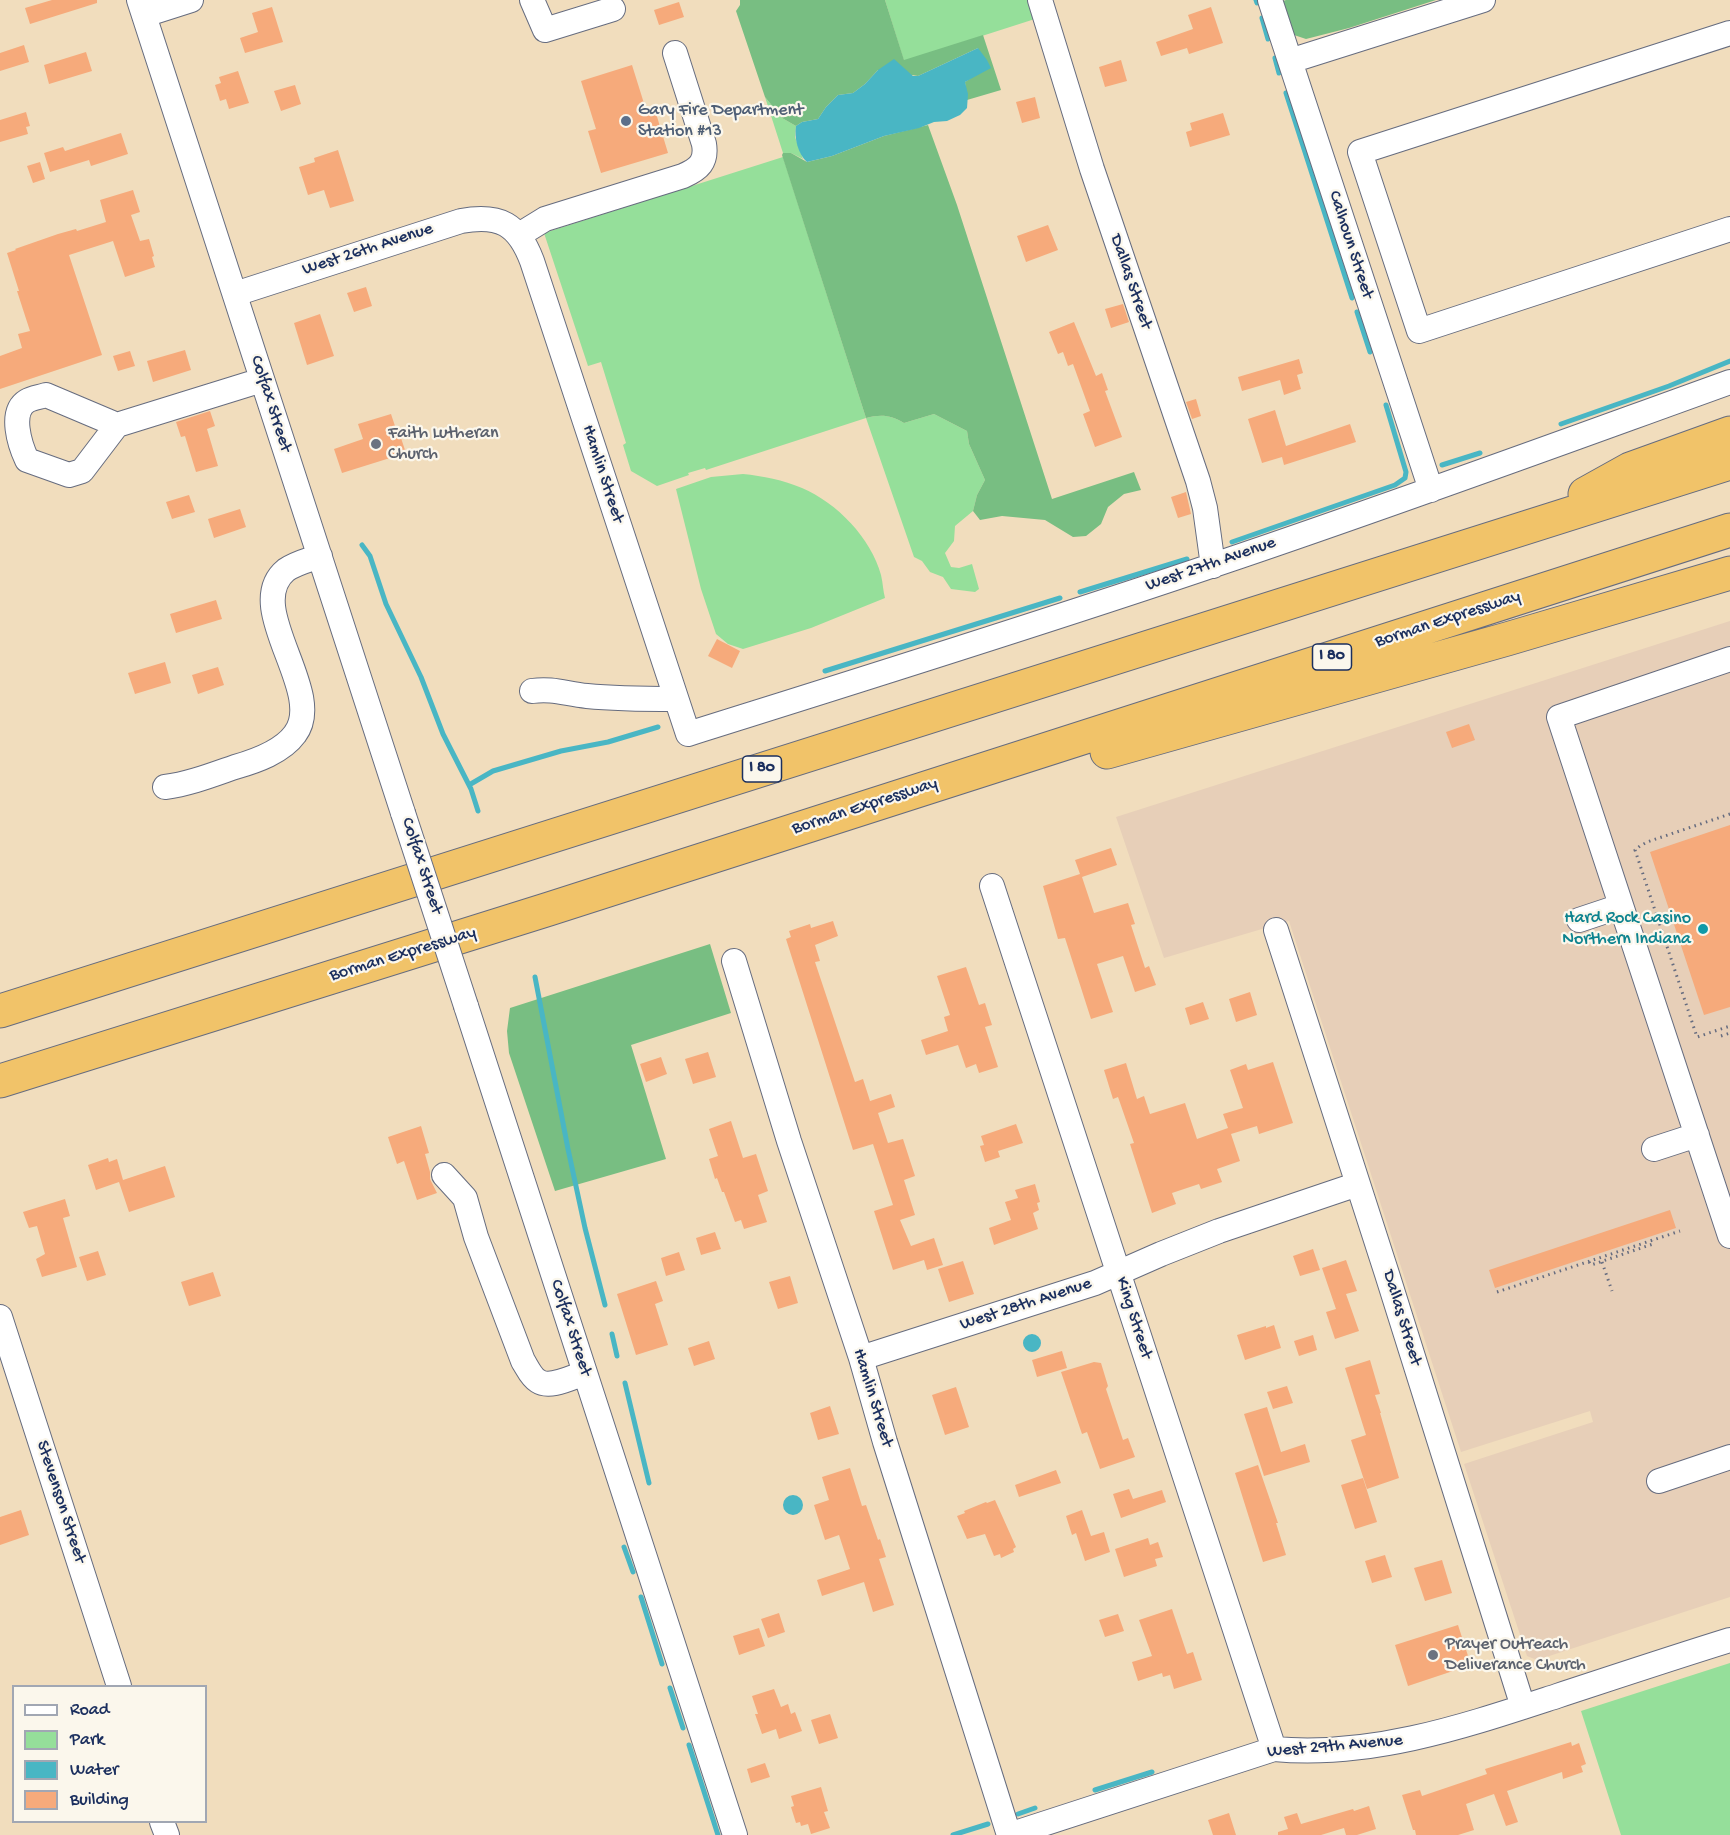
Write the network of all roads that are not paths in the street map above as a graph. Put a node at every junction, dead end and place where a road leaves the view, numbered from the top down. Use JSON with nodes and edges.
{"nodes":[{"id":1,"x":532,"y":0,"type":"edge"},
{"id":2,"x":1040,"y":0,"type":"edge"},
{"id":3,"x":1269,"y":0,"type":"edge"},
{"id":4,"x":1483,"y":0,"type":"edge"},
{"id":5,"x":184,"y":1,"type":"edge"},
{"id":6,"x":141,"y":7,"type":"edge"},
{"id":7,"x":613,"y":9,"type":"dead end"},
{"id":8,"x":1730,"y":33,"type":"edge"},
{"id":9,"x":675,"y":53,"type":"dead end"},
{"id":10,"x":1290,"y":61,"type":"junction"},
{"id":11,"x":511,"y":229,"type":"junction"},
{"id":12,"x":1730,"y":229,"type":"edge"},
{"id":13,"x":235,"y":294,"type":"junction"},
{"id":14,"x":262,"y":380,"type":"junction"},
{"id":15,"x":1730,"y":382,"type":"edge"},
{"id":16,"x":117,"y":425,"type":"dead end"},
{"id":17,"x":1730,"y":434,"type":"edge"},
{"id":18,"x":1730,"y":463,"type":"edge"},
{"id":19,"x":1431,"y":490,"type":"junction"},
{"id":20,"x":1525,"y":527,"type":"junction"},
{"id":21,"x":1730,"y":530,"type":"edge"},
{"id":22,"x":320,"y":556,"type":"junction"},
{"id":23,"x":1213,"y":566,"type":"junction"},
{"id":24,"x":1730,"y":573,"type":"edge"},
{"id":25,"x":1730,"y":659,"type":"edge"},
{"id":26,"x":532,"y":691,"type":"dead end"},
{"id":27,"x":676,"y":699,"type":"junction"},
{"id":28,"x":688,"y":734,"type":"joint"},
{"id":29,"x":934,"y":784,"type":"junction"},
{"id":30,"x":165,"y":788,"type":"dead end"},
{"id":31,"x":992,"y":886,"type":"dead end"},
{"id":32,"x":1621,"y":906,"type":"junction"},
{"id":33,"x":1578,"y":920,"type":"dead end"},
{"id":34,"x":1276,"y":930,"type":"dead end"},
{"id":35,"x":734,"y":961,"type":"dead end"},
{"id":36,"x":0,"y":1011,"type":"edge"},
{"id":37,"x":0,"y":1081,"type":"edge"},
{"id":38,"x":1697,"y":1135,"type":"junction"},
{"id":39,"x":1654,"y":1149,"type":"dead end"},
{"id":40,"x":444,"y":1175,"type":"dead end"},
{"id":41,"x":1358,"y":1184,"type":"junction"},
{"id":42,"x":1730,"y":1236,"type":"edge"},
{"id":43,"x":1119,"y":1274,"type":"junction"},
{"id":44,"x":0,"y":1317,"type":"edge"},
{"id":45,"x":861,"y":1358,"type":"junction"},
{"id":46,"x":585,"y":1373,"type":"junction"},
{"id":47,"x":1730,"y":1457,"type":"edge"},
{"id":48,"x":1659,"y":1480,"type":"dead end"},
{"id":49,"x":1730,"y":1640,"type":"edge"},
{"id":50,"x":119,"y":1685,"type":"edge"},
{"id":51,"x":1523,"y":1707,"type":"junction"},
{"id":52,"x":1274,"y":1749,"type":"junction"},
{"id":53,"x":735,"y":1835,"type":"edge"},
{"id":54,"x":1009,"y":1835,"type":"edge"}],
"edges":[{"from":1,"to":7,"type":"street"},
{"from":2,"to":23,"type":"street","name":"Dallas Street"},
{"from":3,"to":10,"type":"street","name":"Calhoun Street"},
{"from":4,"to":10,"type":"street"},
{"from":5,"to":6,"type":"street"},
{"from":6,"to":13,"type":"street","name":"Colfax Street"},
{"from":8,"to":12,"type":"street"},
{"from":9,"to":11,"type":"street"},
{"from":10,"to":19,"type":"street","name":"Calhoun Street"},
{"from":11,"to":13,"type":"street","name":"West 26th Avenue"},
{"from":11,"to":27,"type":"street","name":"Hamlin Street"},
{"from":13,"to":14,"type":"street","name":"Colfax Street"},
{"from":14,"to":16,"type":"street"},
{"from":14,"to":22,"type":"street","name":"Colfax Street"},
{"from":15,"to":19,"type":"street","name":"West 27th Avenue"},
{"from":17,"to":20,"type":"highway"},
{"from":18,"to":20,"type":"highway","number":"I 80"},
{"from":19,"to":23,"type":"street","name":"West 27th Avenue"},
{"from":20,"to":36,"type":"highway","number":"I 80"},
{"from":21,"to":29,"type":"highway","name":"Borman Expressway","number":"I 80"},
{"from":22,"to":30,"type":"street"},
{"from":22,"to":46,"type":"street","name":"Colfax Street","bridge":true},
{"from":23,"to":28,"type":"street","name":"West 27th Avenue"},
{"from":24,"to":29,"type":"highway"},
{"from":25,"to":32,"type":"street"},
{"from":26,"to":27,"type":"street"},
{"from":27,"to":28,"type":"street","name":"Hamlin Street"},
{"from":29,"to":37,"type":"highway","name":"Borman Expressway","number":"I 80"},
{"from":31,"to":43,"type":"street","name":"King Street"},
{"from":32,"to":33,"type":"street"},
{"from":32,"to":38,"type":"street"},
{"from":34,"to":41,"type":"street","name":"Dallas Street"},
{"from":35,"to":45,"type":"street","name":"Hamlin Street"},
{"from":38,"to":39,"type":"street"},
{"from":38,"to":42,"type":"street"},
{"from":40,"to":46,"type":"street"},
{"from":41,"to":43,"type":"street","name":"West 28th Avenue"},
{"from":41,"to":51,"type":"street","name":"Dallas Street"},
{"from":43,"to":45,"type":"street","name":"West 28th Avenue"},
{"from":43,"to":52,"type":"street","name":"King Street"},
{"from":44,"to":50,"type":"street","name":"Stevenson Street"},
{"from":45,"to":54,"type":"street","name":"Hamlin Street"},
{"from":46,"to":53,"type":"street","name":"Colfax Street"},
{"from":47,"to":48,"type":"street"},
{"from":49,"to":51,"type":"street","name":"West 29th Avenue"},
{"from":51,"to":52,"type":"street","name":"West 29th Avenue"},
{"from":52,"to":54,"type":"street","name":"West 29th Avenue"}]}
